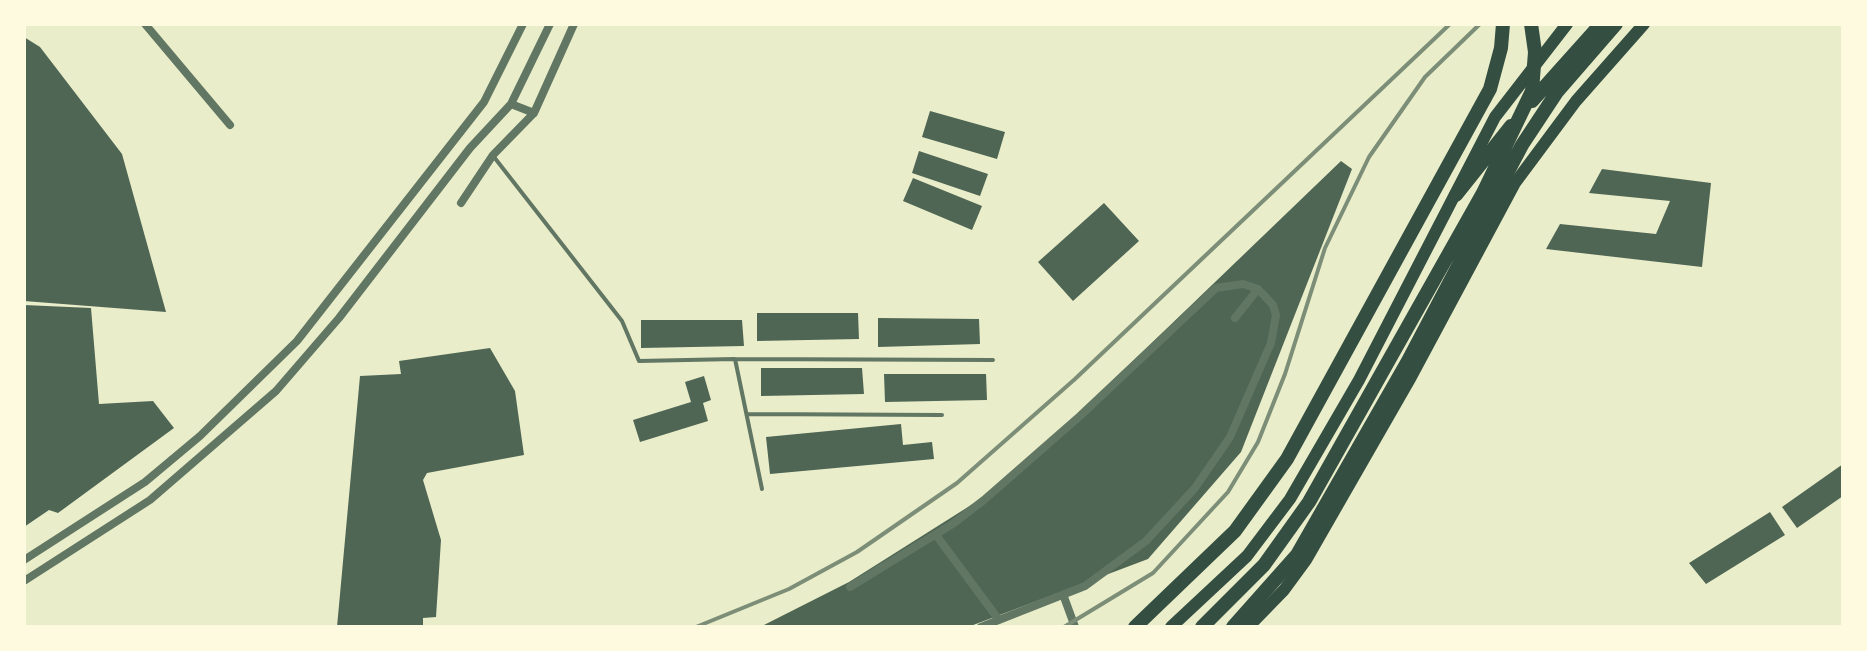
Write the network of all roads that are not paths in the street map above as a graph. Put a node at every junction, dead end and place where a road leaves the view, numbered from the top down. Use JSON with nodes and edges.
{"nodes":[{"id":1,"x":145,"y":24,"type":"edge"},
{"id":2,"x":523,"y":24,"type":"edge"},
{"id":3,"x":550,"y":24,"type":"edge"},
{"id":4,"x":574,"y":24,"type":"edge"},
{"id":5,"x":1503,"y":24,"type":"edge"},
{"id":6,"x":1531,"y":24,"type":"edge"},
{"id":7,"x":1567,"y":24,"type":"edge"},
{"id":8,"x":1601,"y":24,"type":"edge"},
{"id":9,"x":1616,"y":24,"type":"edge"},
{"id":10,"x":1644,"y":24,"type":"edge"},
{"id":11,"x":511,"y":104,"type":"junction"},
{"id":12,"x":534,"y":113,"type":"junction"},
{"id":13,"x":230,"y":125,"type":"dead end"},
{"id":14,"x":493,"y":155,"type":"junction"},
{"id":15,"x":1456,"y":195,"type":"junction"},
{"id":16,"x":461,"y":203,"type":"dead end"},
{"id":17,"x":400,"y":209,"type":"junction"},
{"id":18,"x":416,"y":220,"type":"junction"},
{"id":19,"x":1258,"y":289,"type":"junction"},
{"id":20,"x":1235,"y":318,"type":"dead end"},
{"id":21,"x":735,"y":359,"type":"junction"},
{"id":22,"x":993,"y":360,"type":"dead end"},
{"id":23,"x":747,"y":414,"type":"junction"},
{"id":24,"x":942,"y":415,"type":"dead end"},
{"id":25,"x":762,"y":489,"type":"dead end"},
{"id":26,"x":127,"y":494,"type":"junction"},
{"id":27,"x":150,"y":500,"type":"junction"},
{"id":28,"x":936,"y":535,"type":"junction"},
{"id":29,"x":24,"y":560,"type":"edge"},
{"id":30,"x":24,"y":581,"type":"edge"},
{"id":31,"x":850,"y":587,"type":"dead end"},
{"id":32,"x":1064,"y":597,"type":"junction"},
{"id":33,"x":999,"y":620,"type":"junction"},
{"id":34,"x":981,"y":627,"type":"edge"},
{"id":35,"x":1075,"y":627,"type":"edge"},
{"id":36,"x":1135,"y":627,"type":"edge"},
{"id":37,"x":1171,"y":627,"type":"edge"},
{"id":38,"x":1202,"y":627,"type":"edge"},
{"id":39,"x":1233,"y":627,"type":"edge"},
{"id":40,"x":1248,"y":627,"type":"edge"}],
"edges":[{"from":1,"to":13,"type":"street"},
{"from":2,"to":17,"type":"street"},
{"from":3,"to":11,"type":"street"},
{"from":4,"to":12,"type":"street"},
{"from":5,"to":36,"type":"highway"},
{"from":6,"to":38,"type":"highway"},
{"from":7,"to":15,"type":"main road"},
{"from":8,"to":15,"type":"highway"},
{"from":9,"to":39,"type":"highway"},
{"from":10,"to":40,"type":"main road"},
{"from":11,"to":12,"type":"street"},
{"from":11,"to":18,"type":"street"},
{"from":12,"to":14,"type":"street"},
{"from":14,"to":16,"type":"street"},
{"from":14,"to":21,"type":"lane"},
{"from":15,"to":37,"type":"main road"},
{"from":17,"to":18,"type":"street"},
{"from":17,"to":26,"type":"street"},
{"from":18,"to":27,"type":"street"},
{"from":19,"to":20,"type":"street"},
{"from":19,"to":28,"type":"street"},
{"from":19,"to":32,"type":"street"},
{"from":21,"to":22,"type":"lane"},
{"from":21,"to":23,"type":"lane"},
{"from":23,"to":24,"type":"lane"},
{"from":23,"to":25,"type":"lane"},
{"from":26,"to":27,"type":"street"},
{"from":26,"to":29,"type":"street"},
{"from":27,"to":30,"type":"street"},
{"from":28,"to":31,"type":"street"},
{"from":28,"to":33,"type":"street"},
{"from":32,"to":33,"type":"street"},
{"from":32,"to":35,"type":"street"},
{"from":33,"to":34,"type":"street"}]}
